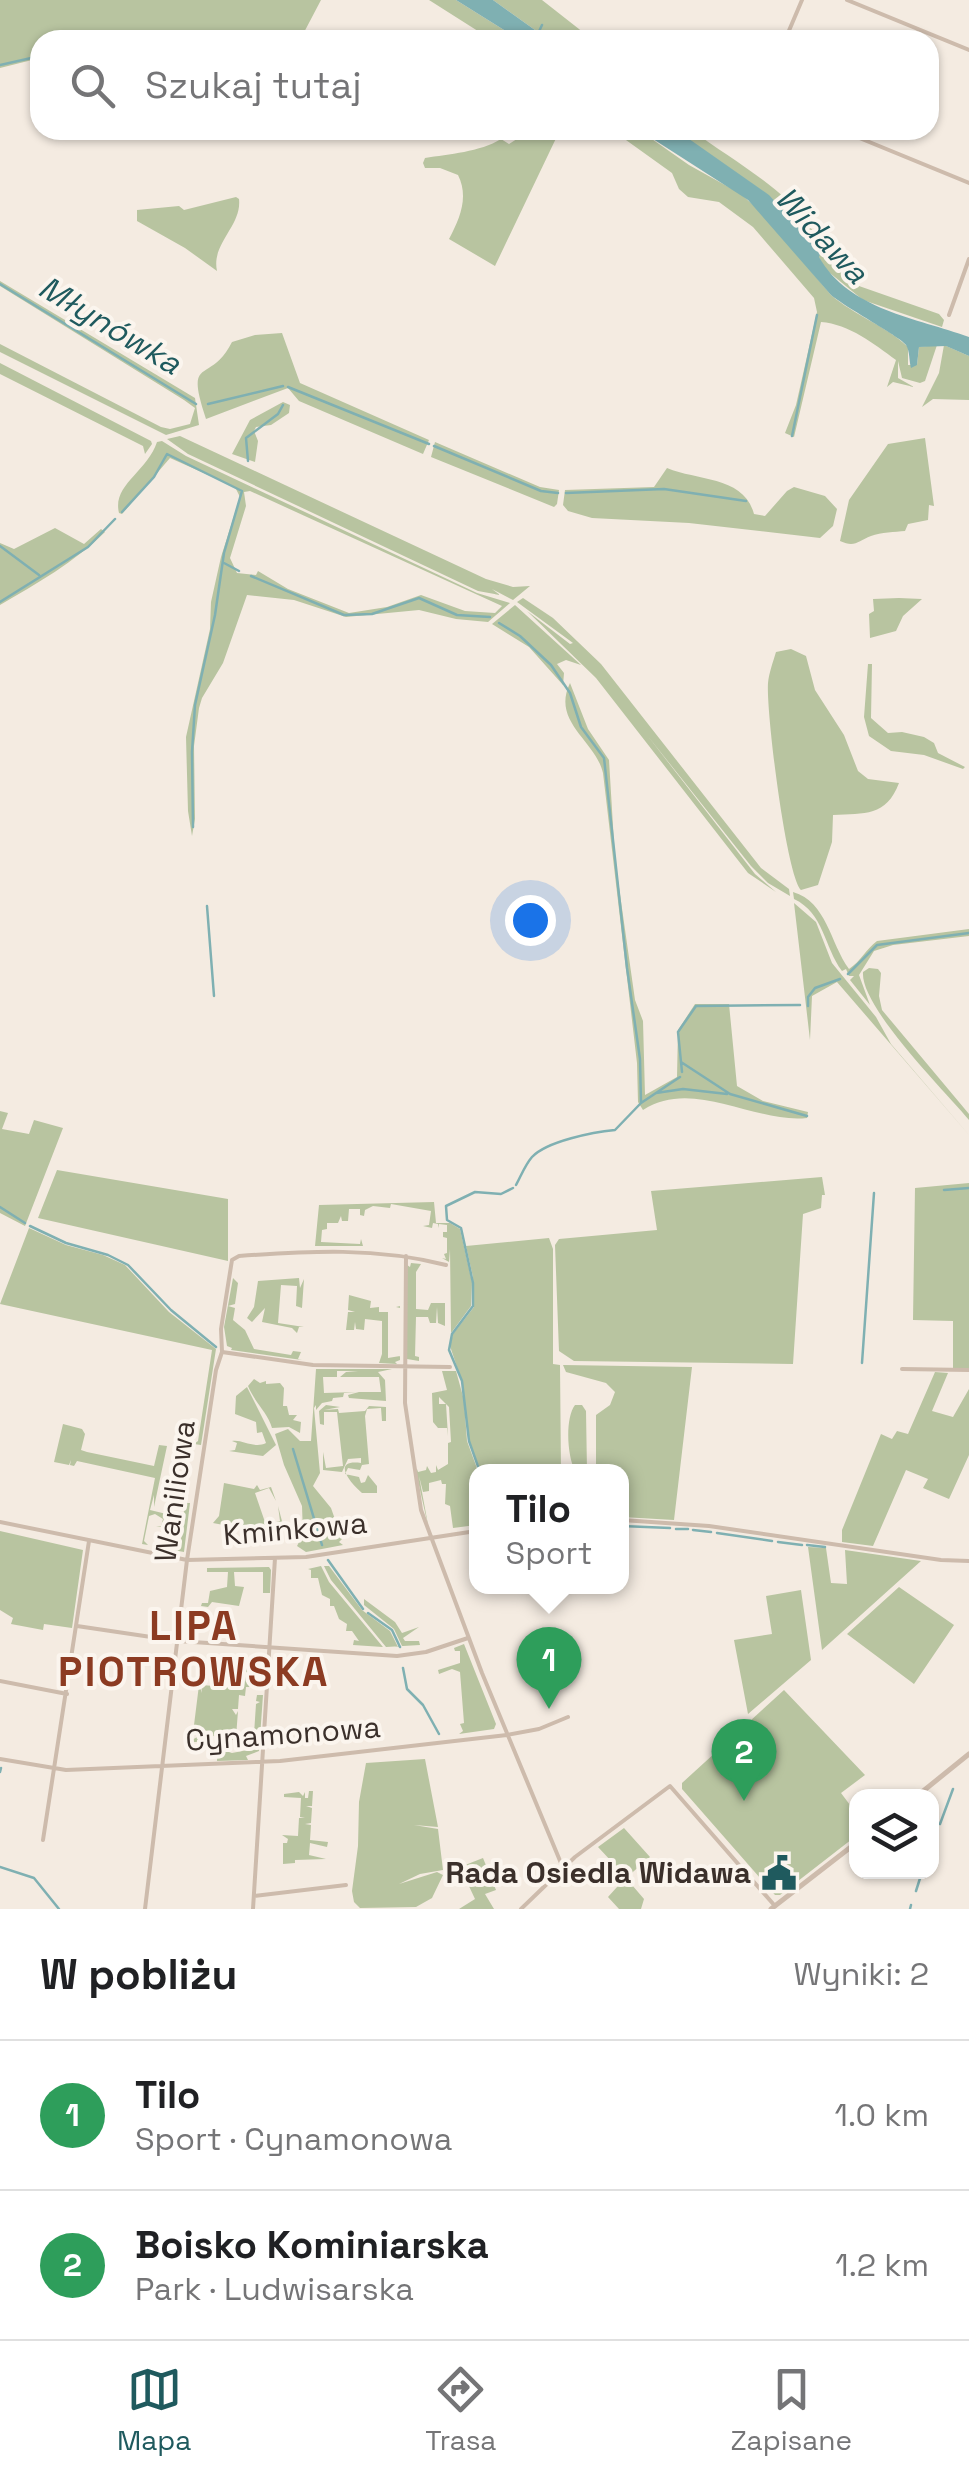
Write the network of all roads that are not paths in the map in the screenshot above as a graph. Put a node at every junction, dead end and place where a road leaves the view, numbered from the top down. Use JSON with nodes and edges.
{"nodes":[{"id":1,"x":802,"y":0,"type":"edge"},
{"id":2,"x":848,"y":0,"type":"edge"},
{"id":3,"x":789,"y":30,"type":"edge"},
{"id":4,"x":921,"y":30,"type":"edge"},
{"id":5,"x":939,"y":38,"type":"edge"},
{"id":6,"x":969,"y":50,"type":"edge"},
{"id":7,"x":864,"y":140,"type":"edge"},
{"id":8,"x":969,"y":183,"type":"edge"},
{"id":9,"x":969,"y":259,"type":"edge"},
{"id":10,"x":948,"y":315,"type":"dead end"},
{"id":11,"x":406,"y":1256,"type":"junction"},
{"id":12,"x":446,"y":1265,"type":"dead end"},
{"id":13,"x":222,"y":1352,"type":"junction"},
{"id":14,"x":405,"y":1367,"type":"junction"},
{"id":15,"x":450,"y":1367,"type":"dead end"},
{"id":16,"x":902,"y":1369,"type":"dead end"},
{"id":17,"x":969,"y":1370,"type":"edge"},
{"id":18,"x":629,"y":1520,"type":"edge"},
{"id":19,"x":0,"y":1522,"type":"edge"},
{"id":20,"x":469,"y":1533,"type":"edge"},
{"id":21,"x":429,"y":1538,"type":"junction"},
{"id":22,"x":89,"y":1541,"type":"junction"},
{"id":23,"x":276,"y":1558,"type":"junction"},
{"id":24,"x":187,"y":1560,"type":"junction"},
{"id":25,"x":969,"y":1561,"type":"edge"},
{"id":26,"x":77,"y":1626,"type":"junction"},
{"id":27,"x":468,"y":1638,"type":"junction"},
{"id":28,"x":178,"y":1641,"type":"junction"},
{"id":29,"x":271,"y":1648,"type":"junction"},
{"id":30,"x":0,"y":1681,"type":"edge"},
{"id":31,"x":67,"y":1694,"type":"junction"},
{"id":32,"x":568,"y":1717,"type":"dead end"},
{"id":33,"x":507,"y":1735,"type":"junction"},
{"id":34,"x":969,"y":1754,"type":"edge"},
{"id":35,"x":0,"y":1759,"type":"edge"},
{"id":36,"x":264,"y":1761,"type":"junction"},
{"id":37,"x":163,"y":1766,"type":"junction"},
{"id":38,"x":56,"y":1770,"type":"junction"},
{"id":39,"x":926,"y":1789,"type":"edge"},
{"id":40,"x":43,"y":1840,"type":"dead end"},
{"id":41,"x":849,"y":1848,"type":"edge"},
{"id":42,"x":563,"y":1868,"type":"junction"},
{"id":43,"x":346,"y":1885,"type":"dead end"},
{"id":44,"x":254,"y":1896,"type":"junction"},
{"id":45,"x":773,"y":1908,"type":"edge"},
{"id":46,"x":145,"y":1909,"type":"edge"},
{"id":47,"x":253,"y":1909,"type":"edge"},
{"id":48,"x":521,"y":1909,"type":"edge"}],
"edges":[{"from":1,"to":3,"type":"street"},
{"from":2,"to":4,"type":"street"},
{"from":5,"to":6,"type":"street"},
{"from":7,"to":8,"type":"street"},
{"from":9,"to":10,"type":"street"},
{"from":11,"to":12,"type":"street"},
{"from":11,"to":13,"type":"street","name":"Waniliowa"},
{"from":11,"to":14,"type":"street"},
{"from":13,"to":14,"type":"street"},
{"from":13,"to":24,"type":"street","name":"Waniliowa"},
{"from":14,"to":15,"type":"street"},
{"from":14,"to":21,"type":"street"},
{"from":16,"to":17,"type":"street"},
{"from":18,"to":25,"type":"street"},
{"from":19,"to":22,"type":"street","name":"Kminkowa"},
{"from":20,"to":21,"type":"street","name":"Kminkowa"},
{"from":21,"to":23,"type":"street","name":"Kminkowa"},
{"from":21,"to":27,"type":"street"},
{"from":22,"to":24,"type":"street","name":"Kminkowa"},
{"from":22,"to":26,"type":"street"},
{"from":23,"to":24,"type":"street","name":"Kminkowa"},
{"from":23,"to":29,"type":"street"},
{"from":24,"to":28,"type":"street","name":"Waniliowa"},
{"from":26,"to":28,"type":"street"},
{"from":26,"to":31,"type":"street"},
{"from":27,"to":29,"type":"street"},
{"from":27,"to":33,"type":"street"},
{"from":28,"to":29,"type":"street"},
{"from":28,"to":37,"type":"street","name":"Waniliowa"},
{"from":29,"to":36,"type":"street"},
{"from":30,"to":31,"type":"street"},
{"from":31,"to":38,"type":"street"},
{"from":32,"to":33,"type":"street","name":"Cynamonowa"},
{"from":33,"to":36,"type":"street","name":"Cynamonowa"},
{"from":33,"to":42,"type":"street"},
{"from":34,"to":39,"type":"street"},
{"from":35,"to":38,"type":"street","name":"Cynamonowa"},
{"from":36,"to":37,"type":"street","name":"Cynamonowa"},
{"from":36,"to":44,"type":"street"},
{"from":37,"to":38,"type":"street","name":"Cynamonowa"},
{"from":37,"to":46,"type":"street","name":"Waniliowa"},
{"from":38,"to":40,"type":"street"},
{"from":41,"to":45,"type":"street"},
{"from":42,"to":45,"type":"street"},
{"from":42,"to":48,"type":"street"},
{"from":43,"to":44,"type":"street"},
{"from":44,"to":47,"type":"street"}]}
